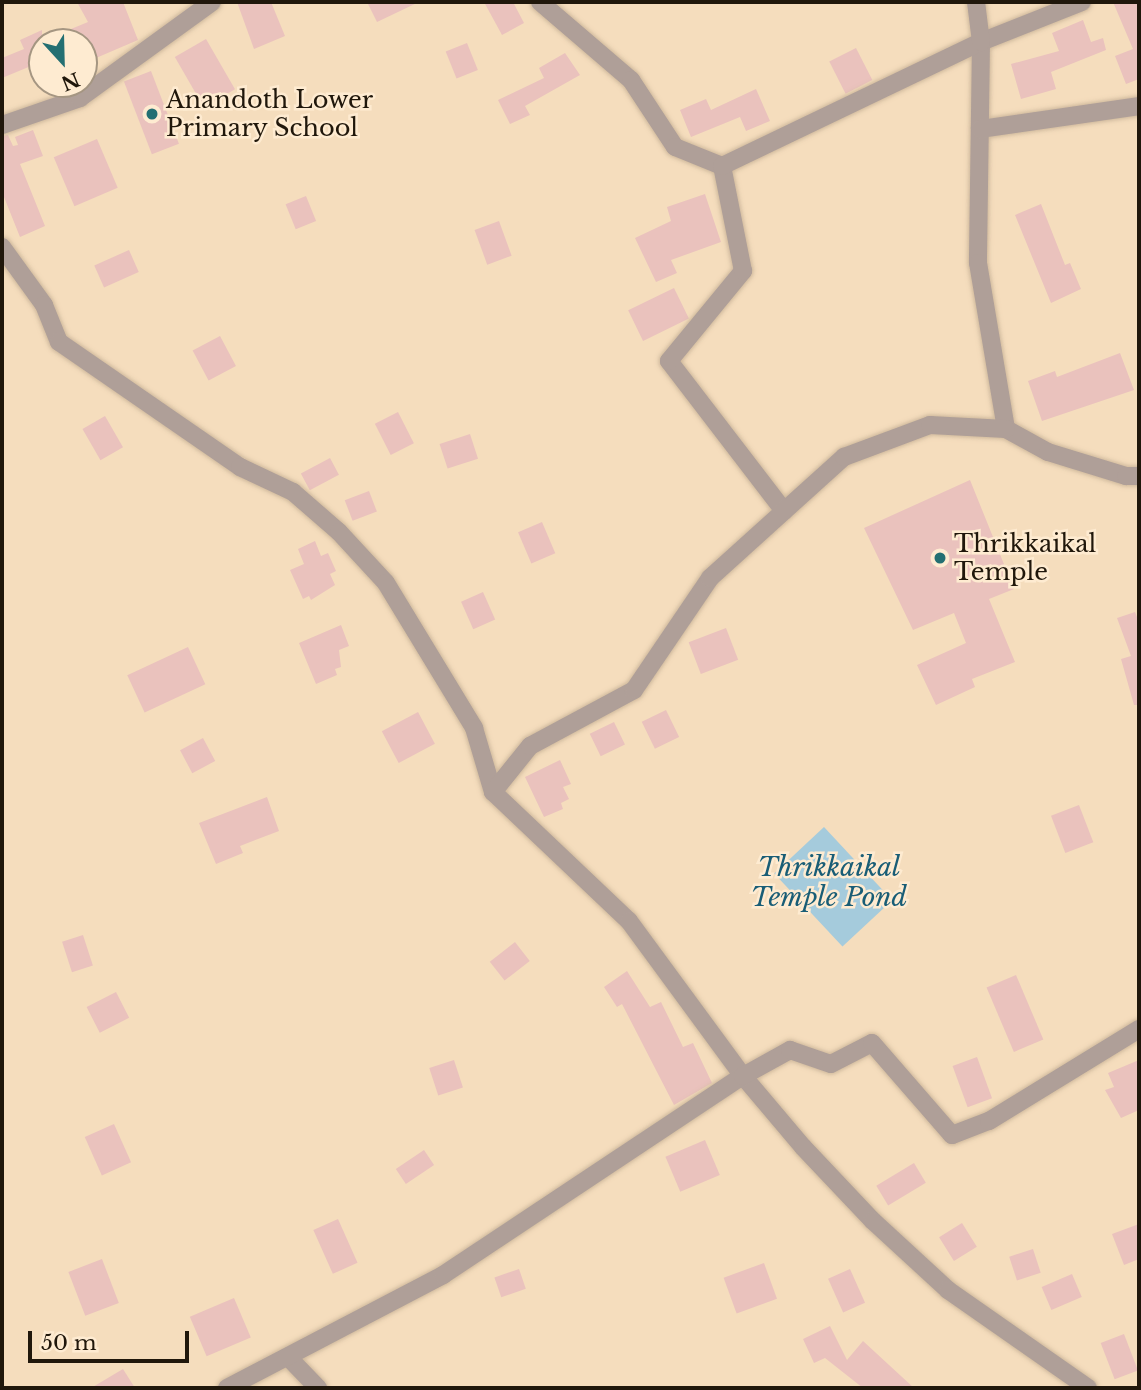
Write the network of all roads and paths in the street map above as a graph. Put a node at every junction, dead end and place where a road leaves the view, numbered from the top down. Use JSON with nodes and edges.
{"nodes":[{"id":1,"x":212,"y":2,"type":"edge"},
{"id":2,"x":540,"y":2,"type":"edge"},
{"id":3,"x":976,"y":2,"type":"edge"},
{"id":4,"x":1082,"y":2,"type":"edge"},
{"id":5,"x":981,"y":42,"type":"junction"},
{"id":6,"x":1139,"y":106,"type":"edge"},
{"id":7,"x":2,"y":125,"type":"edge"},
{"id":8,"x":980,"y":129,"type":"junction"},
{"id":9,"x":722,"y":166,"type":"junction"},
{"id":10,"x":2,"y":247,"type":"edge"},
{"id":11,"x":1006,"y":429,"type":"junction"},
{"id":12,"x":1139,"y":476,"type":"edge"},
{"id":13,"x":784,"y":511,"type":"junction"},
{"id":14,"x":493,"y":792,"type":"junction"},
{"id":15,"x":1139,"y":1029,"type":"edge"},
{"id":16,"x":743,"y":1076,"type":"junction"},
{"id":17,"x":289,"y":1358,"type":"junction"},
{"id":18,"x":227,"y":1388,"type":"edge"},
{"id":19,"x":318,"y":1388,"type":"edge"},
{"id":20,"x":1088,"y":1388,"type":"edge"}],
"edges":[{"from":1,"to":7,"type":"street"},
{"from":2,"to":9,"type":"street"},
{"from":3,"to":5,"type":"street"},
{"from":4,"to":5,"type":"street"},
{"from":5,"to":8,"type":"street"},
{"from":5,"to":9,"type":"street"},
{"from":6,"to":8,"type":"street"},
{"from":8,"to":11,"type":"street"},
{"from":9,"to":13,"type":"street"},
{"from":10,"to":14,"type":"street"},
{"from":11,"to":12,"type":"street"},
{"from":11,"to":13,"type":"street"},
{"from":13,"to":14,"type":"street"},
{"from":14,"to":16,"type":"street"},
{"from":15,"to":16,"type":"street"},
{"from":16,"to":17,"type":"street"},
{"from":16,"to":20,"type":"street"},
{"from":17,"to":18,"type":"street"},
{"from":17,"to":19,"type":"street"}]}
